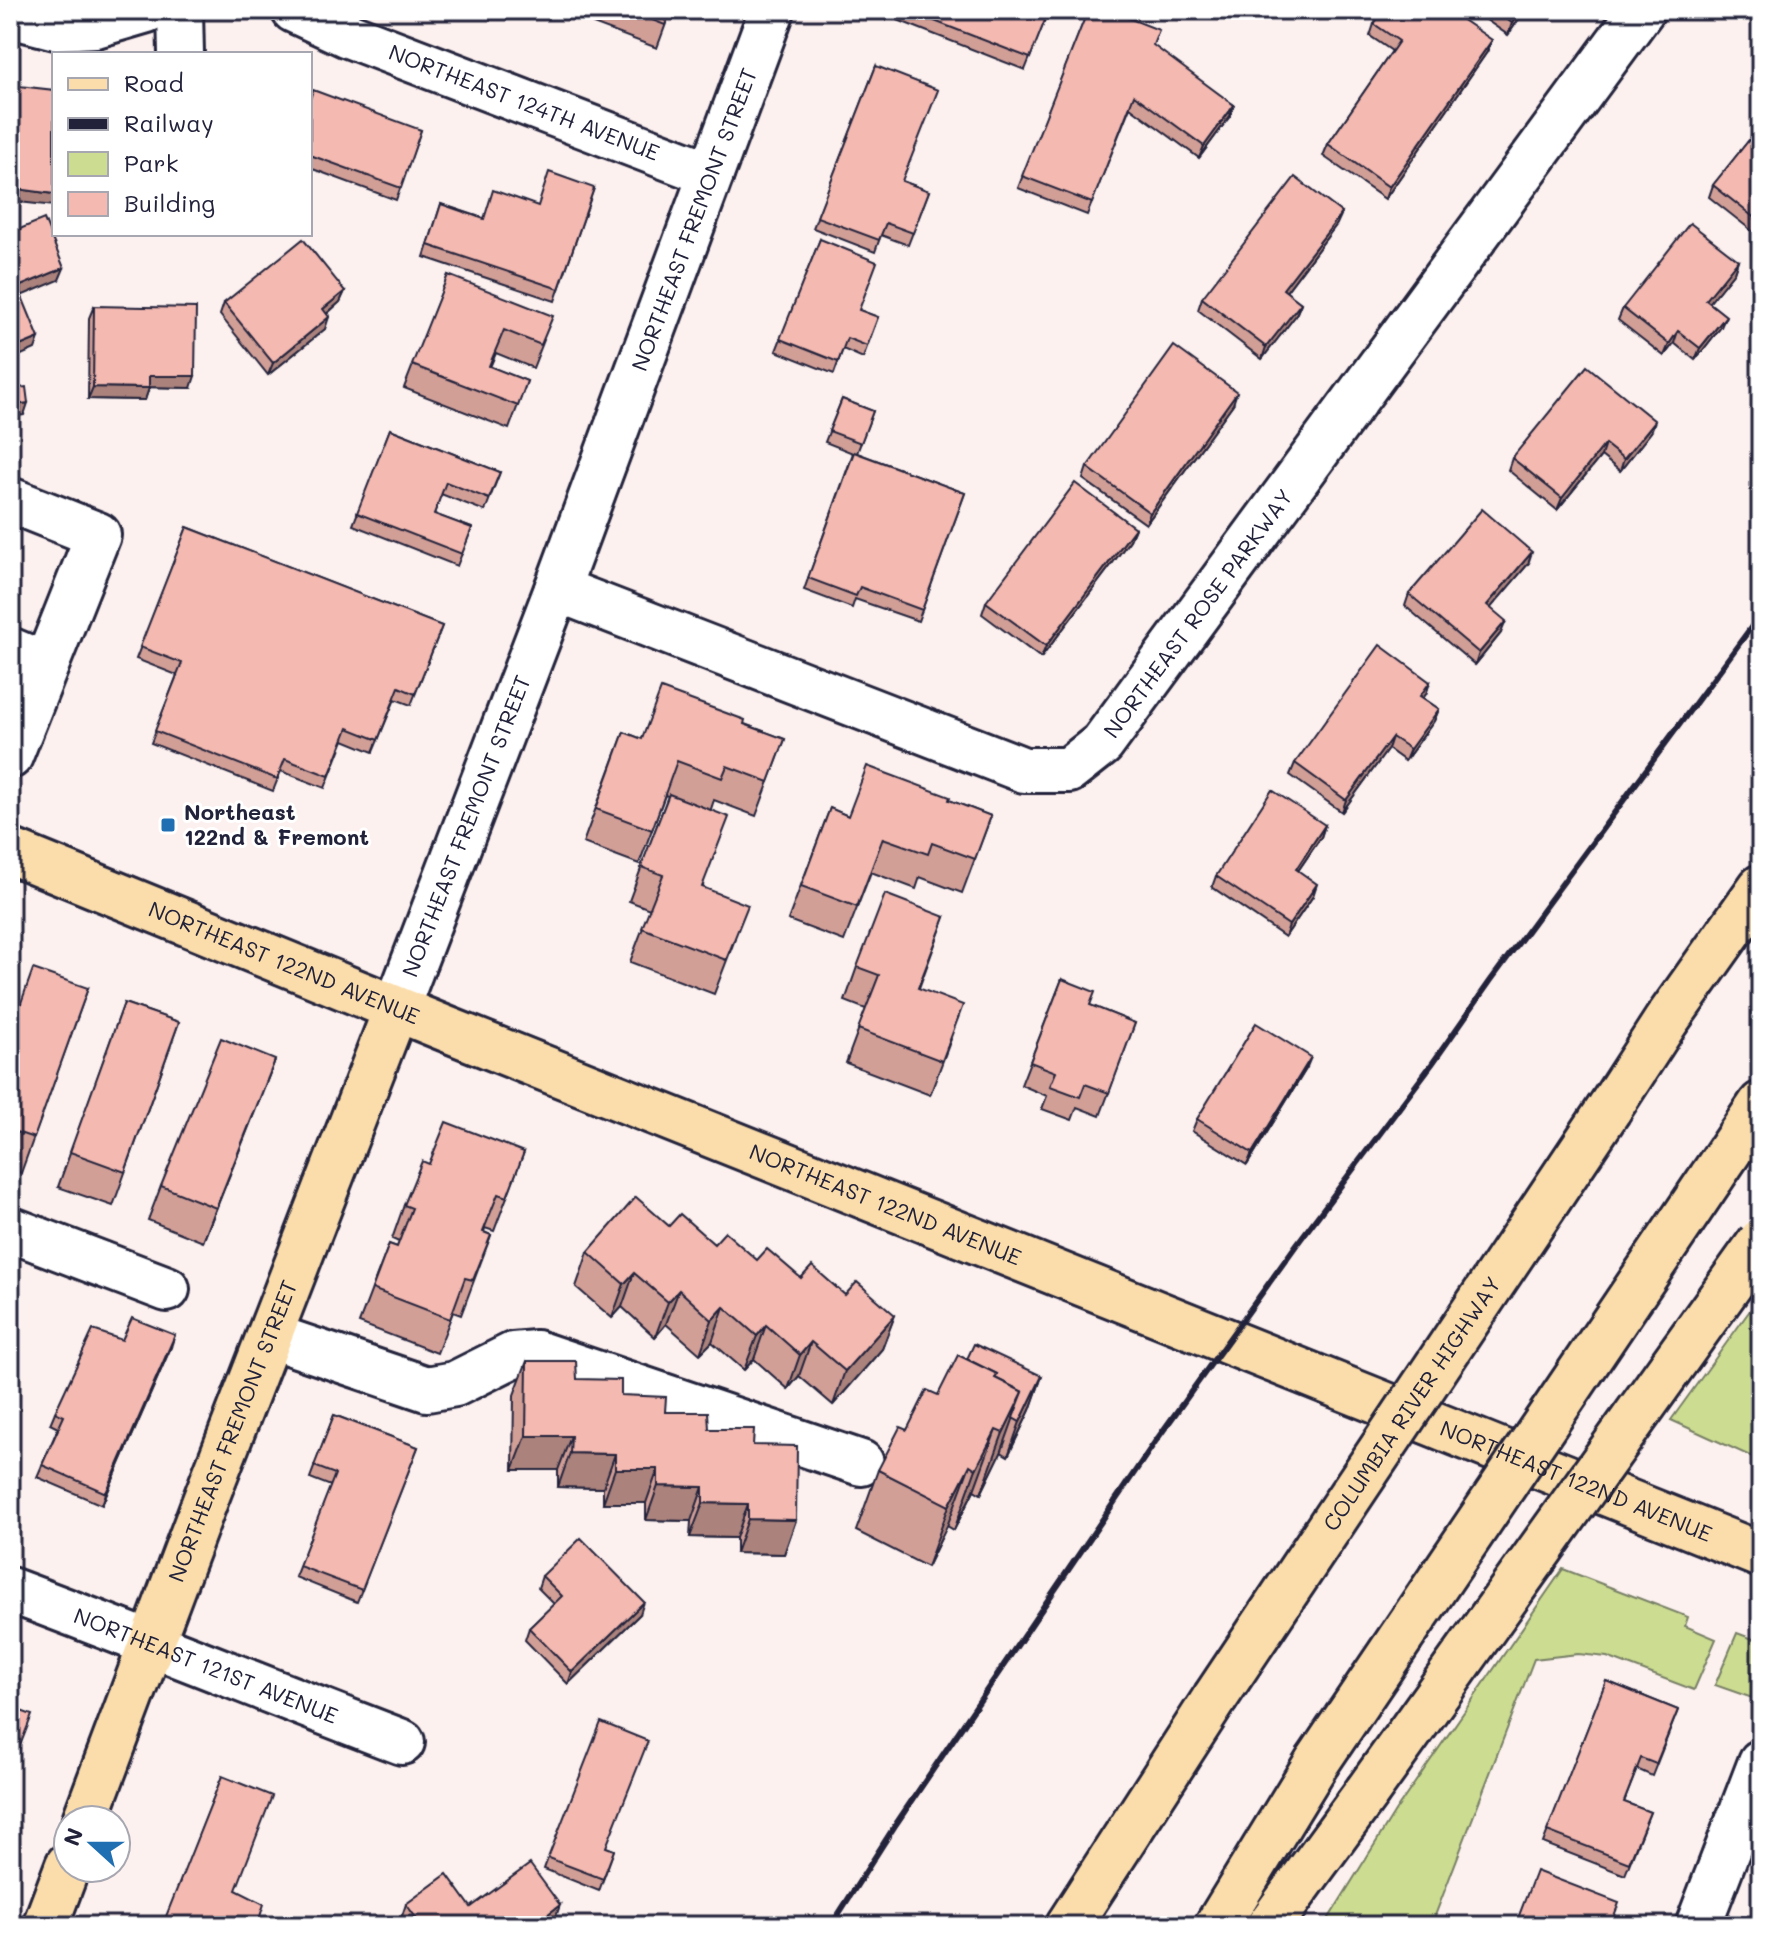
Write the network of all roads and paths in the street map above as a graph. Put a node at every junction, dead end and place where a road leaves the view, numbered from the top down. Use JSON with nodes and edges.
{"nodes":[{"id":1,"x":147,"y":10,"type":"edge"},
{"id":2,"x":180,"y":10,"type":"edge"},
{"id":3,"x":294,"y":10,"type":"edge"},
{"id":4,"x":772,"y":10,"type":"edge"},
{"id":5,"x":1642,"y":10,"type":"edge"},
{"id":6,"x":10,"y":15,"type":"edge"},
{"id":7,"x":181,"y":52,"type":"edge"},
{"id":8,"x":711,"y":174,"type":"junction"},
{"id":9,"x":10,"y":500,"type":"edge"},
{"id":10,"x":557,"y":589,"type":"junction"},
{"id":11,"x":28,"y":658,"type":"edge"},
{"id":12,"x":10,"y":756,"type":"edge"},
{"id":13,"x":10,"y":851,"type":"edge"},
{"id":14,"x":1761,"y":887,"type":"edge"},
{"id":15,"x":396,"y":1009,"type":"junction"},
{"id":16,"x":1761,"y":1104,"type":"edge"},
{"id":17,"x":10,"y":1229,"type":"edge"},
{"id":18,"x":1761,"y":1241,"type":"edge"},
{"id":19,"x":167,"y":1289,"type":"dead end"},
{"id":20,"x":271,"y":1336,"type":"junction"},
{"id":21,"x":861,"y":1463,"type":"dead end"},
{"id":22,"x":1761,"y":1555,"type":"edge"},
{"id":23,"x":10,"y":1590,"type":"edge"},
{"id":24,"x":152,"y":1642,"type":"junction"},
{"id":25,"x":402,"y":1742,"type":"dead end"},
{"id":26,"x":1761,"y":1762,"type":"edge"},
{"id":27,"x":91,"y":1804,"type":"edge"},
{"id":28,"x":61,"y":1884,"type":"edge"},
{"id":29,"x":45,"y":1926,"type":"edge"},
{"id":30,"x":1068,"y":1926,"type":"edge"},
{"id":31,"x":1217,"y":1926,"type":"edge"},
{"id":32,"x":1269,"y":1926,"type":"edge"},
{"id":33,"x":1698,"y":1926,"type":"edge"}],
"edges":[{"from":1,"to":6,"type":"street"},
{"from":2,"to":7,"type":"street"},
{"from":3,"to":8,"type":"street","name":"NORTHEAST 124TH AVENUE"},
{"from":4,"to":8,"type":"street","name":"NORTHEAST FREMONT STREET"},
{"from":5,"to":10,"type":"street","name":"NORTHEAST ROSE PARKWAY"},
{"from":8,"to":10,"type":"street","name":"NORTHEAST FREMONT STREET"},
{"from":9,"to":11,"type":"street"},
{"from":10,"to":15,"type":"street","name":"NORTHEAST FREMONT STREET"},
{"from":11,"to":12,"type":"street"},
{"from":13,"to":15,"type":"main road","name":"NORTHEAST 122ND AVENUE"},
{"from":14,"to":30,"type":"main road","name":"COLUMBIA RIVER HIGHWAY","bridge":true},
{"from":15,"to":20,"type":"main road","name":"NORTHEAST FREMONT STREET"},
{"from":15,"to":22,"type":"main road","name":"NORTHEAST 122ND AVENUE"},
{"from":16,"to":31,"type":"main road","bridge":true},
{"from":17,"to":19,"type":"street"},
{"from":18,"to":32,"type":"main road","bridge":true},
{"from":20,"to":21,"type":"street"},
{"from":20,"to":24,"type":"main road","name":"NORTHEAST FREMONT STREET"},
{"from":23,"to":24,"type":"street","name":"NORTHEAST 121ST AVENUE"},
{"from":24,"to":25,"type":"street","name":"NORTHEAST 121ST AVENUE"},
{"from":24,"to":27,"type":"main road","name":"NORTHEAST FREMONT STREET"},
{"from":26,"to":33,"type":"street"},
{"from":28,"to":29,"type":"main road"}]}
